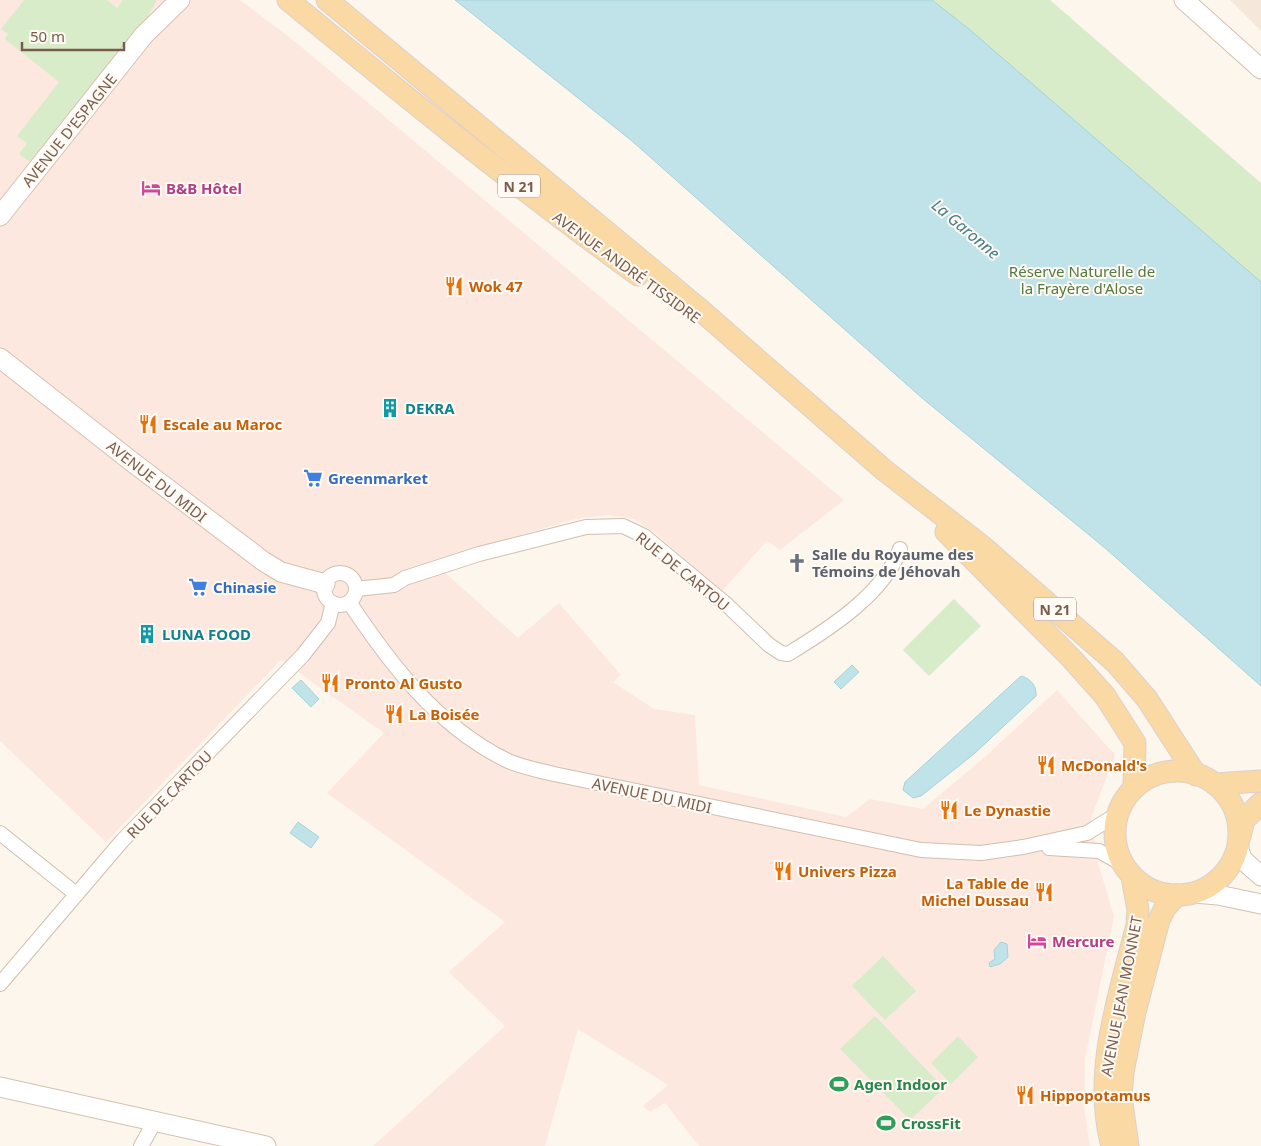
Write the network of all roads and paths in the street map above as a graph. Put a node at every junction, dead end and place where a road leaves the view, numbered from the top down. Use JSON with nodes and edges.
{"nodes":[{"id":1,"x":164,"y":0,"type":"edge"},
{"id":2,"x":180,"y":0,"type":"edge"},
{"id":3,"x":288,"y":0,"type":"edge"},
{"id":4,"x":327,"y":0,"type":"edge"},
{"id":5,"x":1184,"y":0,"type":"edge"},
{"id":6,"x":144,"y":35,"type":"junction"},
{"id":7,"x":1261,"y":69,"type":"edge"},
{"id":8,"x":0,"y":216,"type":"edge"},
{"id":9,"x":0,"y":358,"type":"edge"},
{"id":10,"x":758,"y":362,"type":"junction"},
{"id":11,"x":884,"y":470,"type":"junction"},
{"id":12,"x":900,"y":549,"type":"dead end"},
{"id":13,"x":325,"y":584,"type":"junction"},
{"id":14,"x":356,"y":590,"type":"junction"},
{"id":15,"x":349,"y":602,"type":"junction"},
{"id":16,"x":333,"y":603,"type":"junction"},
{"id":17,"x":1196,"y":774,"type":"junction"},
{"id":18,"x":1261,"y":781,"type":"edge"},
{"id":19,"x":1215,"y":784,"type":"junction"},
{"id":20,"x":1134,"y":788,"type":"junction"},
{"id":21,"x":1261,"y":803,"type":"edge"},
{"id":22,"x":1116,"y":814,"type":"junction"},
{"id":23,"x":0,"y":833,"type":"edge"},
{"id":24,"x":1239,"y":841,"type":"junction"},
{"id":25,"x":1023,"y":847,"type":"junction"},
{"id":26,"x":1128,"y":871,"type":"junction"},
{"id":27,"x":1261,"y":876,"type":"edge"},
{"id":28,"x":76,"y":894,"type":"junction"},
{"id":29,"x":1186,"y":894,"type":"junction"},
{"id":30,"x":1261,"y":904,"type":"edge"},
{"id":31,"x":0,"y":984,"type":"edge"},
{"id":32,"x":0,"y":1087,"type":"edge"},
{"id":33,"x":154,"y":1123,"type":"junction"},
{"id":34,"x":141,"y":1146,"type":"edge"},
{"id":35,"x":266,"y":1146,"type":"edge"},
{"id":36,"x":1112,"y":1146,"type":"edge"},
{"id":37,"x":1128,"y":1146,"type":"edge"}],
"edges":[{"from":1,"to":6,"type":"street"},
{"from":2,"to":6,"type":"street","name":"AVENUE D'ESPAGNE"},
{"from":3,"to":10,"type":"main road","name":"AVENUE ANDRÉ TISSIDRE","number":"N 21"},
{"from":4,"to":10,"type":"main road","name":"AVENUE ANDRÉ TISSIDRE","number":"N 21"},
{"from":5,"to":7,"type":"street"},
{"from":6,"to":8,"type":"street","name":"AVENUE D'ESPAGNE"},
{"from":9,"to":13,"type":"street","name":"AVENUE DU MIDI"},
{"from":10,"to":11,"type":"main road","name":"AVENUE ANDRÉ TISSIDRE"},
{"from":11,"to":17,"type":"main road","name":"AVENUE ANDRÉ TISSIDRE","number":"N 21"},
{"from":11,"to":20,"type":"main road","name":"AVENUE ANDRÉ TISSIDRE","number":"N 21"},
{"from":12,"to":14,"type":"street","name":"RUE DE CARTOU"},
{"from":13,"to":14,"type":"street"},
{"from":13,"to":16,"type":"street"},
{"from":14,"to":15,"type":"street"},
{"from":15,"to":16,"type":"street"},
{"from":15,"to":25,"type":"street","name":"AVENUE DU MIDI"},
{"from":16,"to":28,"type":"street","name":"RUE DE CARTOU"},
{"from":17,"to":19,"type":"main road"},
{"from":17,"to":20,"type":"main road"},
{"from":18,"to":19,"type":"main road"},
{"from":19,"to":24,"type":"main road"},
{"from":20,"to":22,"type":"main road"},
{"from":21,"to":24,"type":"main road"},
{"from":22,"to":25,"type":"street","name":"AVENUE DU MIDI"},
{"from":22,"to":26,"type":"main road"},
{"from":23,"to":28,"type":"street"},
{"from":24,"to":27,"type":"street"},
{"from":24,"to":29,"type":"main road"},
{"from":25,"to":26,"type":"street","name":"AVENUE DU MIDI"},
{"from":26,"to":29,"type":"main road"},
{"from":26,"to":36,"type":"main road","name":"AVENUE JEAN MONNET"},
{"from":28,"to":31,"type":"street","name":"RUE DE CARTOU"},
{"from":29,"to":30,"type":"street"},
{"from":29,"to":37,"type":"main road","name":"AVENUE JEAN MONNET"},
{"from":32,"to":33,"type":"street"},
{"from":33,"to":34,"type":"street"},
{"from":33,"to":35,"type":"street"}]}
